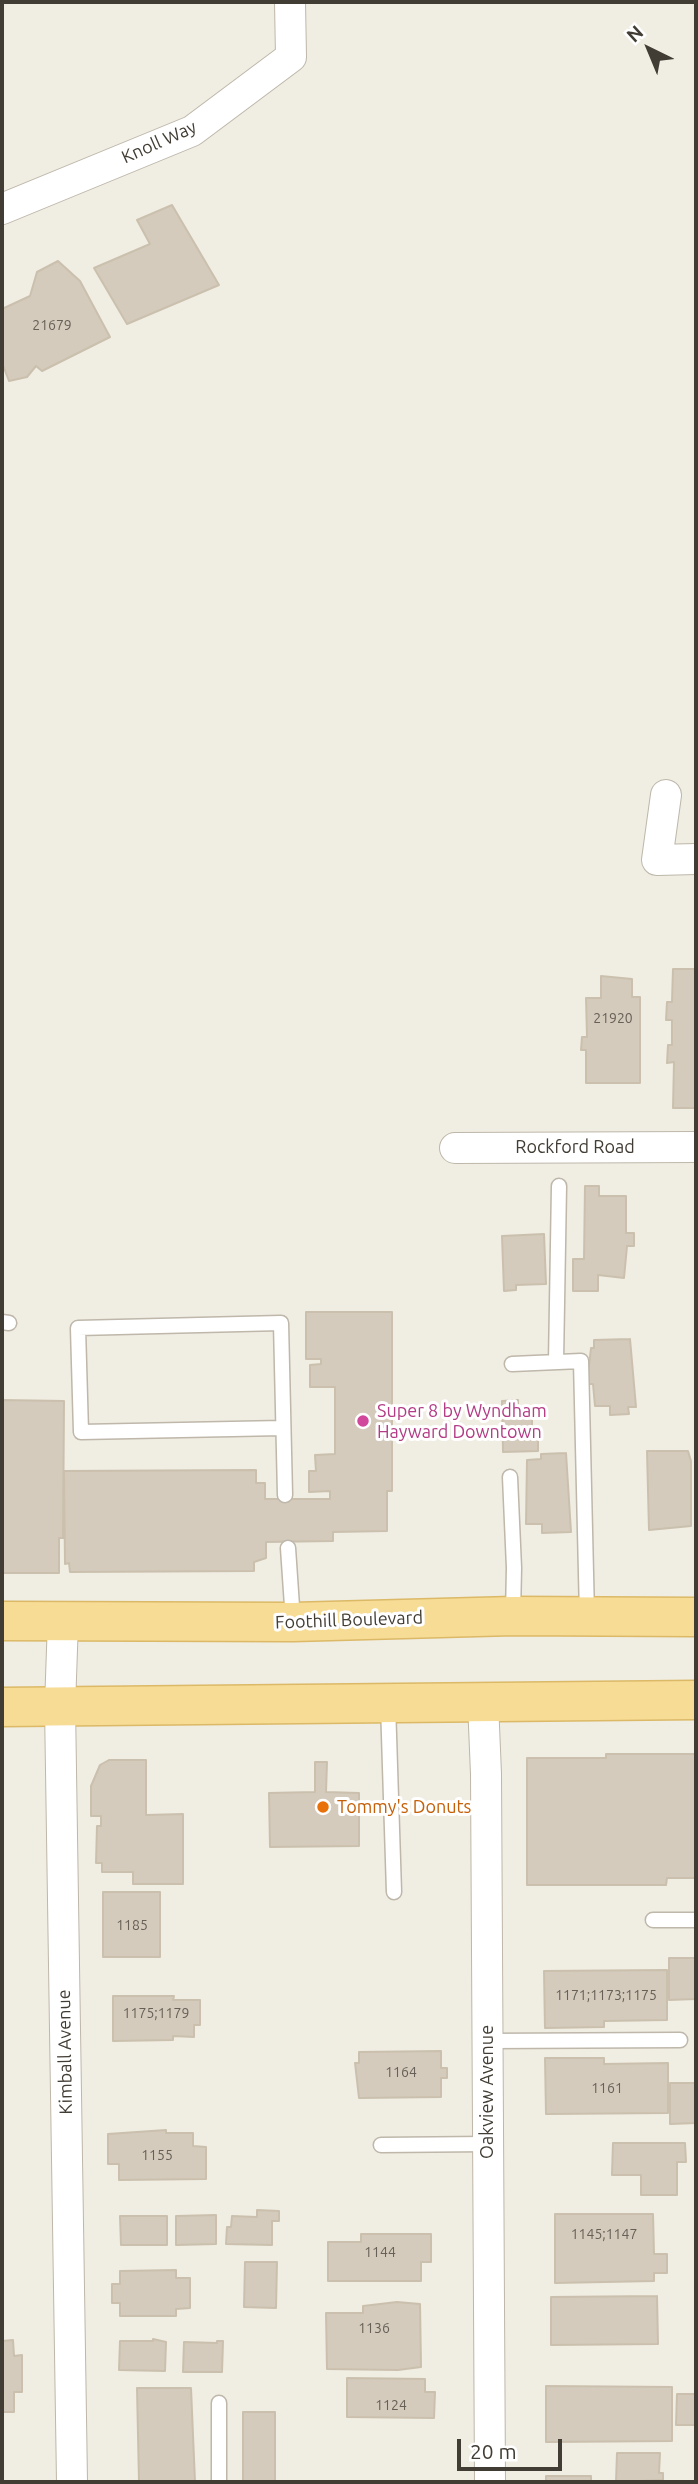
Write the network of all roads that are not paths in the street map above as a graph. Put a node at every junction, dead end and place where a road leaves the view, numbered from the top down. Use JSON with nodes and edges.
{"nodes":[{"id":1,"x":290,"y":2,"type":"edge"},
{"id":2,"x":2,"y":209,"type":"edge"},
{"id":3,"x":666,"y":795,"type":"dead end"},
{"id":4,"x":696,"y":859,"type":"edge"},
{"id":5,"x":455,"y":1147,"type":"dead end"},
{"id":6,"x":696,"y":1147,"type":"edge"},
{"id":7,"x":559,"y":1186,"type":"dead end"},
{"id":8,"x":556,"y":1362,"type":"junction"},
{"id":9,"x":512,"y":1364,"type":"dead end"},
{"id":10,"x":282,"y":1428,"type":"junction"},
{"id":11,"x":510,"y":1477,"type":"dead end"},
{"id":12,"x":285,"y":1495,"type":"dead end"},
{"id":13,"x":288,"y":1548,"type":"dead end"},
{"id":14,"x":513,"y":1616,"type":"junction"},
{"id":15,"x":587,"y":1617,"type":"junction"},
{"id":16,"x":696,"y":1617,"type":"edge"},
{"id":17,"x":2,"y":1621,"type":"edge"},
{"id":18,"x":63,"y":1621,"type":"junction"},
{"id":19,"x":293,"y":1622,"type":"junction"},
{"id":20,"x":696,"y":1700,"type":"edge"},
{"id":21,"x":388,"y":1702,"type":"junction"},
{"id":22,"x":483,"y":1702,"type":"junction"},
{"id":23,"x":60,"y":1706,"type":"junction"},
{"id":24,"x":2,"y":1707,"type":"edge"},
{"id":25,"x":394,"y":1892,"type":"dead end"},
{"id":26,"x":653,"y":1920,"type":"dead end"},
{"id":27,"x":696,"y":1920,"type":"edge"},
{"id":28,"x":680,"y":2039,"type":"dead end"},
{"id":29,"x":487,"y":2041,"type":"junction"},
{"id":30,"x":487,"y":2144,"type":"junction"},
{"id":31,"x":381,"y":2145,"type":"dead end"},
{"id":32,"x":219,"y":2403,"type":"dead end"},
{"id":33,"x":72,"y":2482,"type":"edge"},
{"id":34,"x":219,"y":2482,"type":"edge"},
{"id":35,"x":490,"y":2482,"type":"edge"}],
"edges":[{"from":1,"to":2,"type":"street","name":"Knoll Way"},
{"from":3,"to":4,"type":"street"},
{"from":5,"to":6,"type":"street","name":"Rockford Road"},
{"from":7,"to":8,"type":"lane"},
{"from":8,"to":9,"type":"lane"},
{"from":8,"to":15,"type":"lane"},
{"from":10,"to":10,"type":"lane"},
{"from":10,"to":12,"type":"lane"},
{"from":11,"to":14,"type":"lane"},
{"from":13,"to":19,"type":"lane"},
{"from":14,"to":15,"type":"main road","name":"Foothill Boulevard"},
{"from":14,"to":19,"type":"main road","name":"Foothill Boulevard"},
{"from":15,"to":16,"type":"main road","name":"Foothill Boulevard"},
{"from":17,"to":18,"type":"main road","name":"Foothill Boulevard"},
{"from":18,"to":19,"type":"main road","name":"Foothill Boulevard"},
{"from":18,"to":23,"type":"street","name":"Kimball Avenue"},
{"from":20,"to":22,"type":"main road"},
{"from":21,"to":22,"type":"main road"},
{"from":21,"to":23,"type":"main road"},
{"from":21,"to":25,"type":"lane"},
{"from":22,"to":29,"type":"street","name":"Oakview Avenue"},
{"from":23,"to":24,"type":"main road"},
{"from":23,"to":33,"type":"street","name":"Kimball Avenue"},
{"from":26,"to":27,"type":"lane"},
{"from":28,"to":29,"type":"lane"},
{"from":29,"to":30,"type":"street","name":"Oakview Avenue"},
{"from":30,"to":31,"type":"lane"},
{"from":30,"to":35,"type":"street","name":"Oakview Avenue"},
{"from":32,"to":34,"type":"lane"}]}
